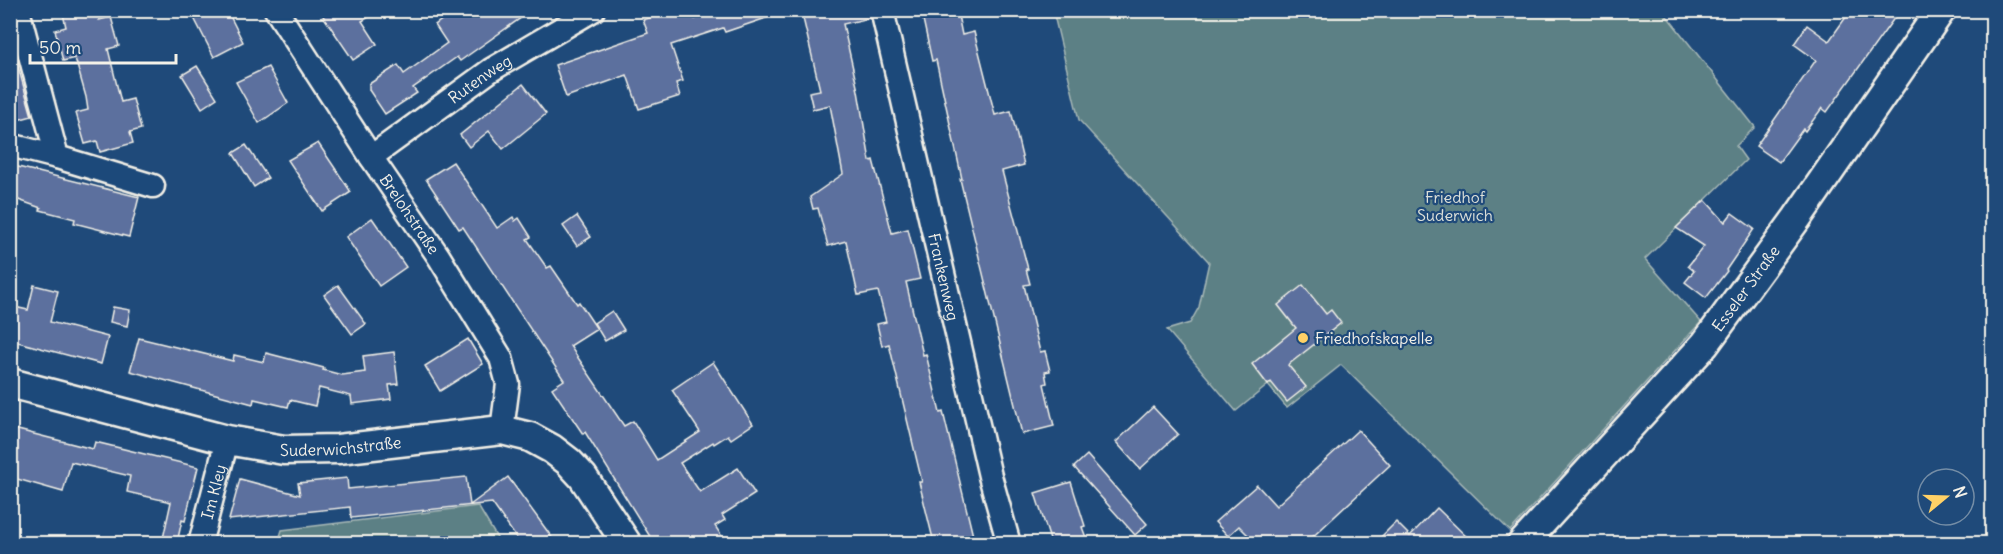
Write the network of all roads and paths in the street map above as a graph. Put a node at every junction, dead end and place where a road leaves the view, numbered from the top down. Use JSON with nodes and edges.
{"nodes":[{"id":1,"x":18,"y":10,"type":"edge"},
{"id":2,"x":276,"y":10,"type":"edge"},
{"id":3,"x":593,"y":10,"type":"edge"},
{"id":4,"x":882,"y":10,"type":"edge"},
{"id":5,"x":1941,"y":10,"type":"edge"},
{"id":6,"x":10,"y":145,"type":"edge"},
{"id":7,"x":57,"y":157,"type":"junction"},
{"id":8,"x":371,"y":157,"type":"junction"},
{"id":9,"x":153,"y":186,"type":"dead end"},
{"id":10,"x":10,"y":383,"type":"edge"},
{"id":11,"x":502,"y":430,"type":"junction"},
{"id":12,"x":227,"y":440,"type":"junction"},
{"id":13,"x":200,"y":543,"type":"edge"},
{"id":14,"x":627,"y":543,"type":"edge"},
{"id":15,"x":1009,"y":543,"type":"edge"},
{"id":16,"x":1522,"y":543,"type":"edge"}],
"edges":[{"from":1,"to":7,"type":"street"},
{"from":2,"to":8,"type":"street","name":"Brelohstraße"},
{"from":3,"to":8,"type":"street","name":"Rutenweg"},
{"from":4,"to":15,"type":"street","name":"Frankenweg"},
{"from":5,"to":16,"type":"main road","name":"Esseler Straße"},
{"from":6,"to":7,"type":"street"},
{"from":7,"to":9,"type":"street"},
{"from":8,"to":11,"type":"street","name":"Brelohstraße"},
{"from":10,"to":12,"type":"main road","name":"Suderwichstraße"},
{"from":11,"to":12,"type":"main road","name":"Suderwichstraße"},
{"from":11,"to":14,"type":"main road","name":"Suderwichstraße"},
{"from":12,"to":13,"type":"street","name":"Im Kley"}]}
